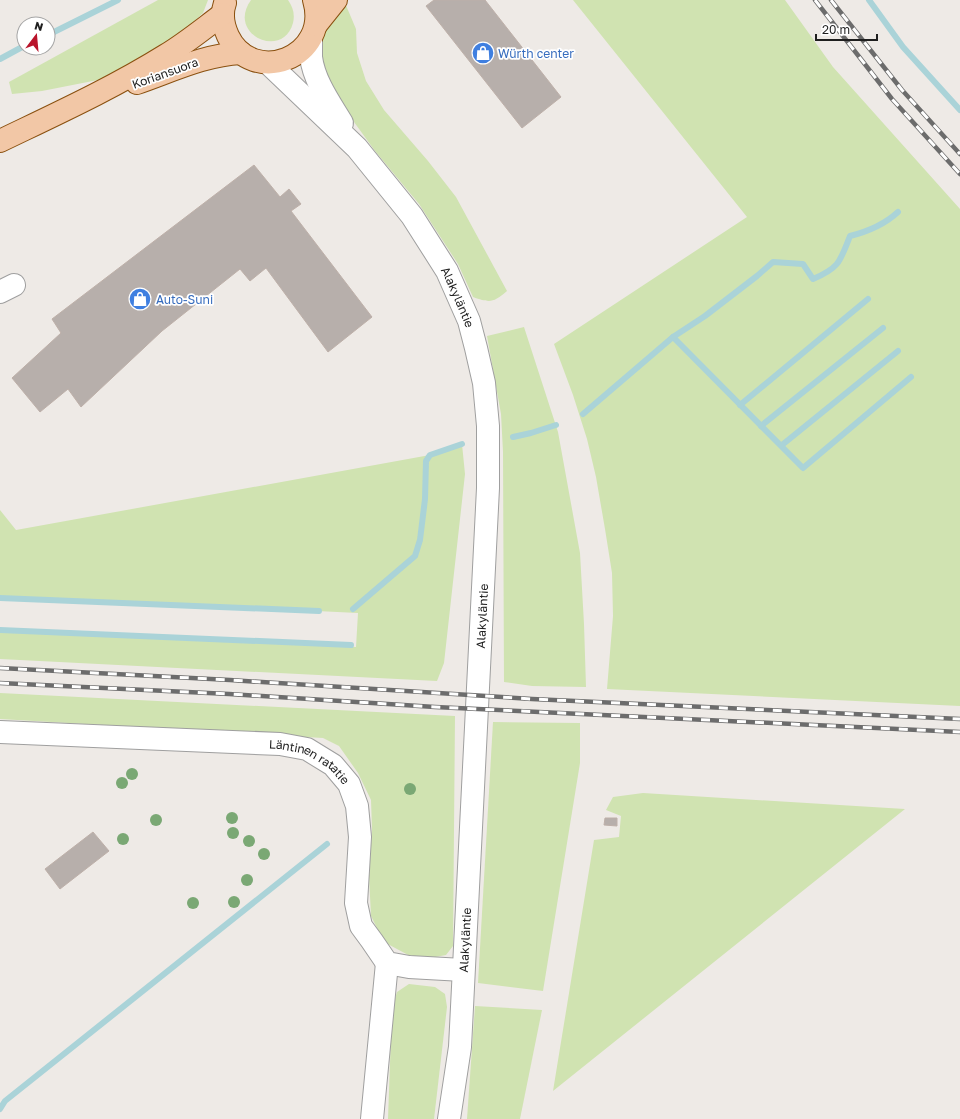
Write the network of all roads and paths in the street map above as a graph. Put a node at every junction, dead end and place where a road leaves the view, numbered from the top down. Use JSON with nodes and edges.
{"nodes":[{"id":1,"x":314,"y":0,"type":"edge"},
{"id":2,"x":336,"y":0,"type":"edge"},
{"id":3,"x":223,"y":6,"type":"edge"},
{"id":4,"x":314,"y":31,"type":"junction"},
{"id":5,"x":241,"y":53,"type":"junction"},
{"id":6,"x":268,"y":63,"type":"junction"},
{"id":7,"x":90,"y":98,"type":"junction"},
{"id":8,"x":0,"y":141,"type":"edge"},
{"id":9,"x":357,"y":148,"type":"junction"},
{"id":10,"x":0,"y":732,"type":"edge"},
{"id":11,"x":387,"y":963,"type":"junction"},
{"id":12,"x":464,"y":970,"type":"junction"},
{"id":13,"x":372,"y":1119,"type":"edge"},
{"id":14,"x":449,"y":1119,"type":"edge"}],
"edges":[{"from":1,"to":4,"type":"main road"},
{"from":2,"to":4,"type":"main road"},
{"from":3,"to":5,"type":"main road"},
{"from":3,"to":7,"type":"main road","name":"Koriansuora"},
{"from":4,"to":6,"type":"main road"},
{"from":4,"to":9,"type":"street","name":"Alakyläntie"},
{"from":5,"to":6,"type":"main road"},
{"from":5,"to":7,"type":"main road","name":"Koriansuora"},
{"from":6,"to":9,"type":"street","name":"Alakyläntie"},
{"from":7,"to":8,"type":"main road","name":"Koriansuora"},
{"from":9,"to":12,"type":"street","name":"Alakyläntie"},
{"from":10,"to":11,"type":"street","name":"Läntinen ratatie"},
{"from":11,"to":12,"type":"street"},
{"from":11,"to":13,"type":"street"},
{"from":12,"to":14,"type":"street","name":"Alakyläntie"}]}
